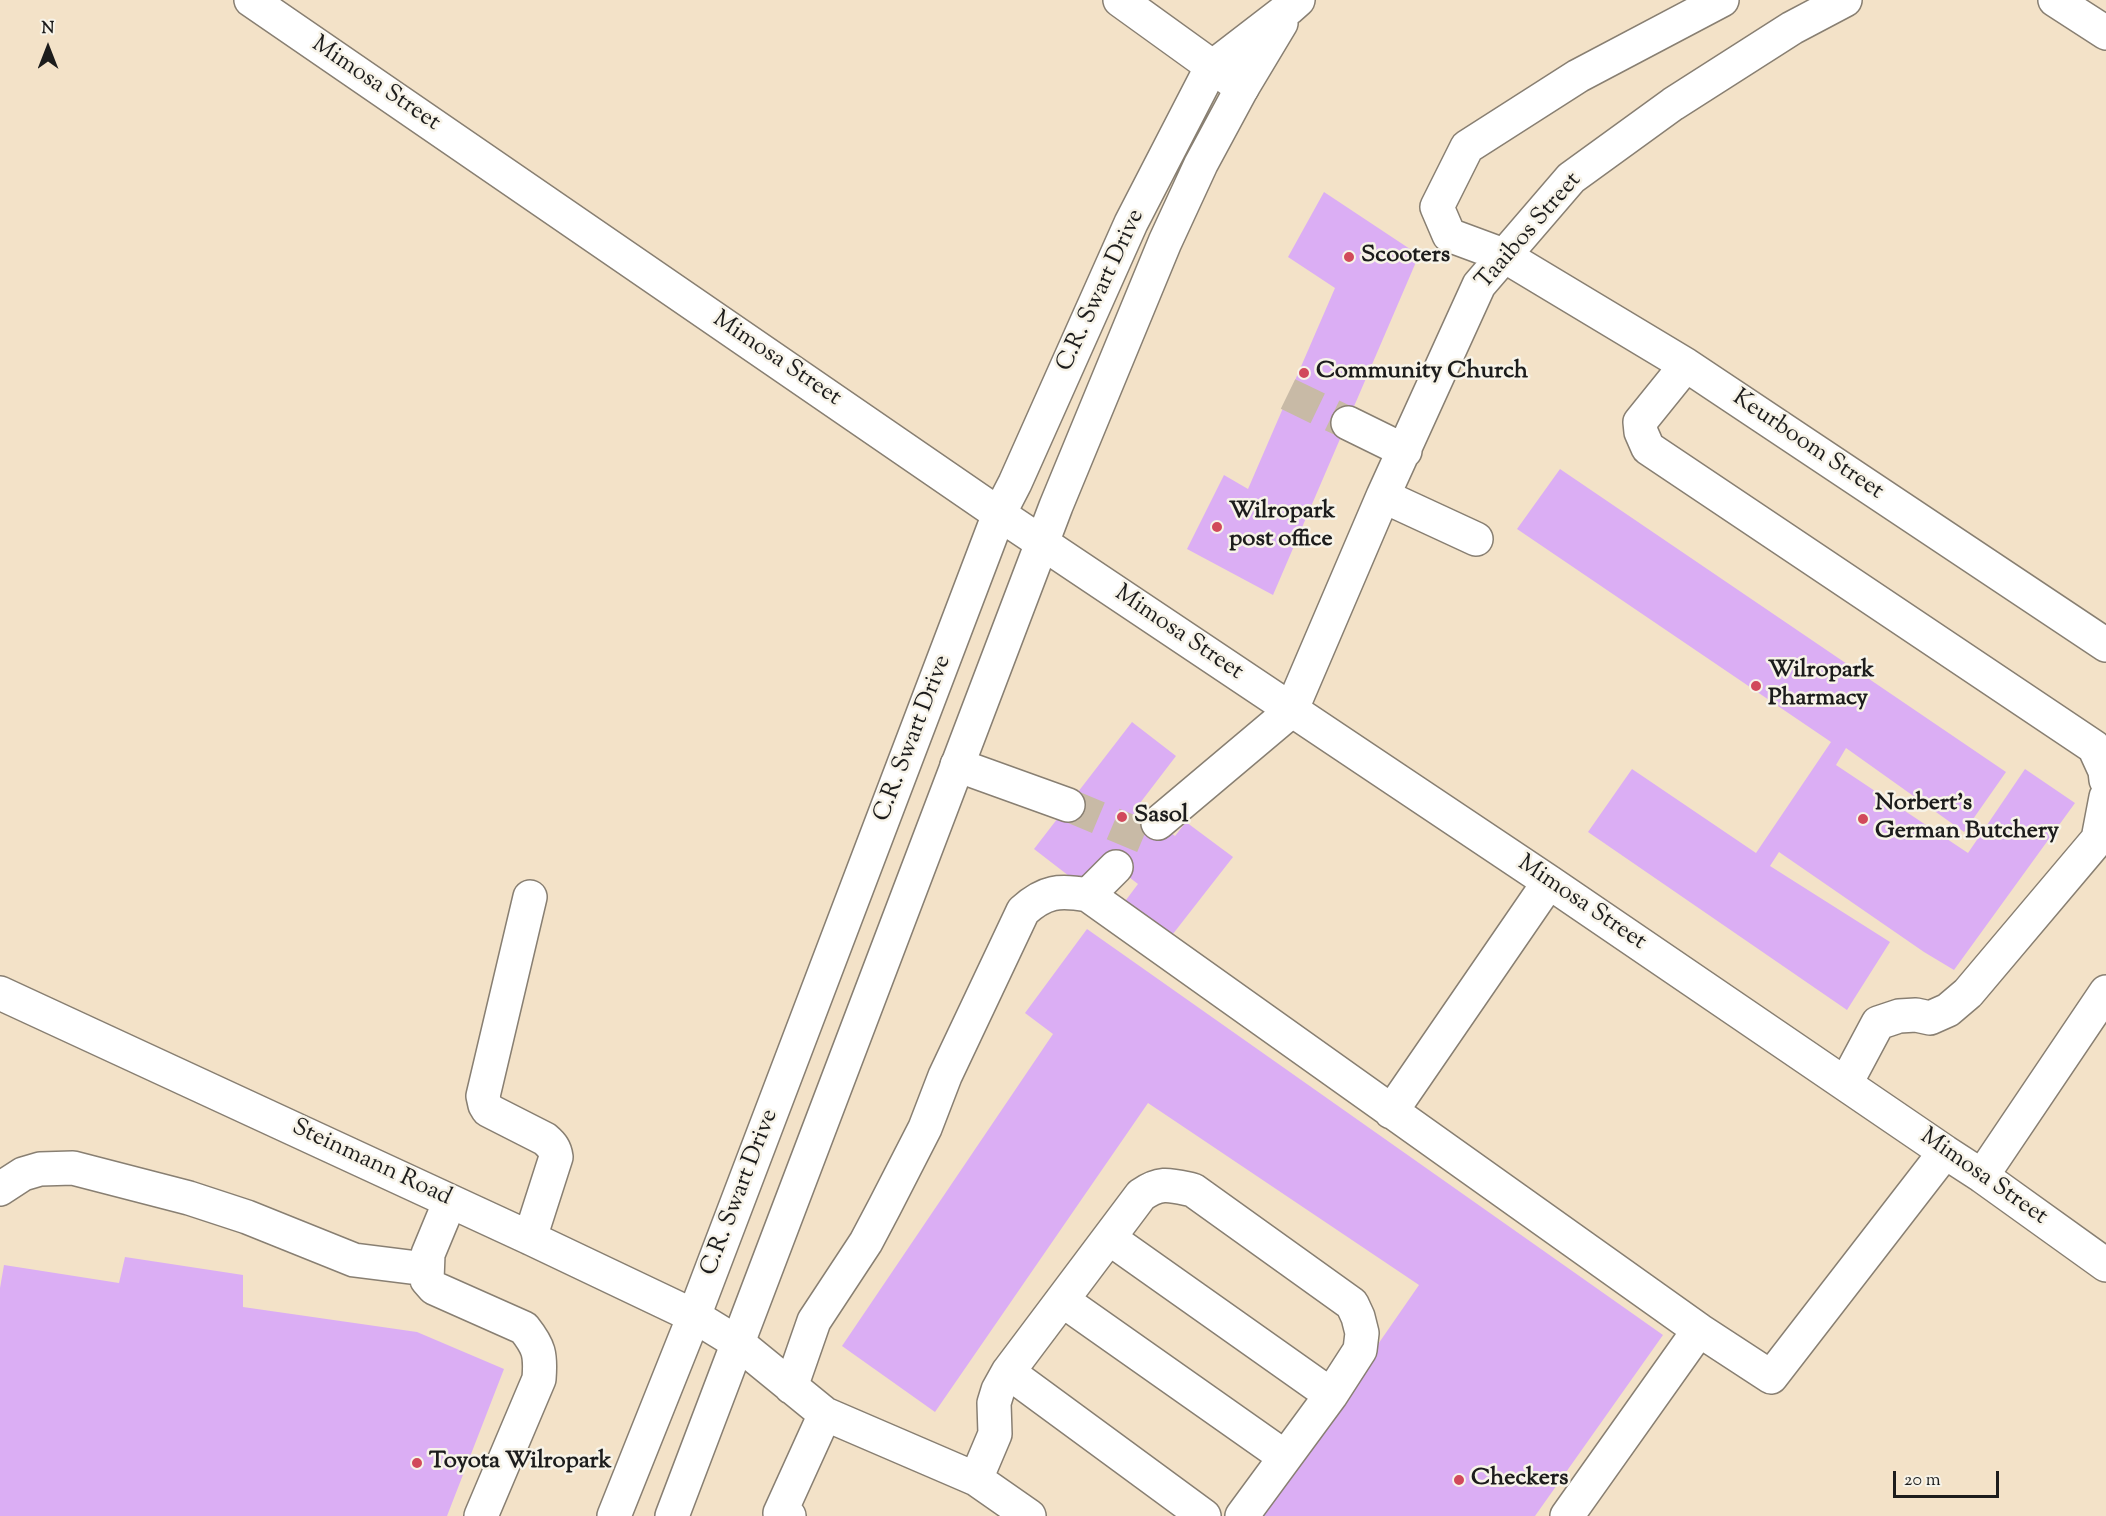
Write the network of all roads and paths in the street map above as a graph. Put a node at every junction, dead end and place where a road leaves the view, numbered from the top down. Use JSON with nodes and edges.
{"nodes":[{"id":1,"x":251,"y":0,"type":"edge"},
{"id":2,"x":1120,"y":0,"type":"edge"},
{"id":3,"x":1722,"y":0,"type":"edge"},
{"id":4,"x":1845,"y":0,"type":"edge"},
{"id":5,"x":2055,"y":0,"type":"edge"},
{"id":6,"x":1293,"y":4,"type":"edge"},
{"id":7,"x":2106,"y":33,"type":"edge"},
{"id":8,"x":1211,"y":68,"type":"junction"},
{"id":9,"x":1242,"y":88,"type":"junction"},
{"id":10,"x":1503,"y":255,"type":"junction"},
{"id":11,"x":1686,"y":365,"type":"junction"},
{"id":12,"x":1348,"y":423,"type":"tunnel mouth"},
{"id":13,"x":1405,"y":451,"type":"junction"},
{"id":14,"x":1383,"y":496,"type":"junction"},
{"id":15,"x":999,"y":514,"type":"junction"},
{"id":16,"x":1476,"y":539,"type":"dead end"},
{"id":17,"x":1042,"y":542,"type":"junction"},
{"id":18,"x":2106,"y":645,"type":"edge"},
{"id":19,"x":1291,"y":711,"type":"junction"},
{"id":20,"x":2100,"y":737,"type":"edge"},
{"id":21,"x":957,"y":765,"type":"junction"},
{"id":22,"x":2106,"y":780,"type":"edge"},
{"id":23,"x":2106,"y":797,"type":"edge"},
{"id":24,"x":1068,"y":805,"type":"tunnel mouth"},
{"id":25,"x":1158,"y":824,"type":"dead end"},
{"id":26,"x":1116,"y":867,"type":"dead end"},
{"id":27,"x":1549,"y":882,"type":"junction"},
{"id":28,"x":1088,"y":895,"type":"junction"},
{"id":29,"x":530,"y":897,"type":"dead end"},
{"id":30,"x":2106,"y":992,"type":"edge"},
{"id":31,"x":0,"y":993,"type":"edge"},
{"id":32,"x":1846,"y":1083,"type":"junction"},
{"id":33,"x":1391,"y":1112,"type":"junction"},
{"id":34,"x":1944,"y":1152,"type":"junction"},
{"id":35,"x":1982,"y":1176,"type":"junction"},
{"id":36,"x":0,"y":1189,"type":"edge"},
{"id":37,"x":450,"y":1201,"type":"junction"},
{"id":38,"x":530,"y":1238,"type":"junction"},
{"id":39,"x":1109,"y":1238,"type":"junction"},
{"id":40,"x":2106,"y":1265,"type":"edge"},
{"id":41,"x":426,"y":1269,"type":"junction"},
{"id":42,"x":1062,"y":1300,"type":"junction"},
{"id":43,"x":694,"y":1316,"type":"junction"},
{"id":44,"x":1699,"y":1330,"type":"junction"},
{"id":45,"x":738,"y":1343,"type":"junction"},
{"id":46,"x":1008,"y":1372,"type":"junction"},
{"id":47,"x":791,"y":1388,"type":"junction"},
{"id":48,"x":1331,"y":1395,"type":"junction"},
{"id":49,"x":825,"y":1414,"type":"junction"},
{"id":50,"x":1285,"y":1457,"type":"junction"},
{"id":51,"x":976,"y":1479,"type":"junction"},
{"id":52,"x":783,"y":1515,"type":"edge"},
{"id":53,"x":481,"y":1516,"type":"edge"},
{"id":54,"x":614,"y":1516,"type":"edge"},
{"id":55,"x":672,"y":1516,"type":"edge"},
{"id":56,"x":1029,"y":1516,"type":"edge"},
{"id":57,"x":1204,"y":1516,"type":"edge"},
{"id":58,"x":1242,"y":1516,"type":"edge"},
{"id":59,"x":1567,"y":1516,"type":"edge"}],
"edges":[{"from":1,"to":15,"type":"street","name":"Mimosa Street"},
{"from":2,"to":8,"type":"street"},
{"from":3,"to":10,"type":"street","name":"Keurboom Street"},
{"from":4,"to":10,"type":"street","name":"Taaibos Street"},
{"from":5,"to":7,"type":"street"},
{"from":6,"to":8,"type":"street","name":"C.R. Swart Drive"},
{"from":6,"to":9,"type":"street","name":"C.R. Swart Drive"},
{"from":8,"to":9,"type":"street"},
{"from":8,"to":15,"type":"street","name":"C.R. Swart Drive"},
{"from":9,"to":17,"type":"street","name":"C.R. Swart Drive"},
{"from":10,"to":11,"type":"street","name":"Keurboom Street"},
{"from":10,"to":13,"type":"street","name":"Taaibos Street"},
{"from":11,"to":18,"type":"street","name":"Keurboom Street"},
{"from":11,"to":20,"type":"street"},
{"from":12,"to":13,"type":"street"},
{"from":13,"to":14,"type":"street","name":"Taaibos Street"},
{"from":14,"to":16,"type":"street"},
{"from":14,"to":19,"type":"street","name":"Taaibos Street"},
{"from":15,"to":17,"type":"street","name":"Mimosa Street"},
{"from":15,"to":43,"type":"street","name":"C.R. Swart Drive"},
{"from":17,"to":19,"type":"street","name":"Mimosa Street"},
{"from":17,"to":21,"type":"street","name":"C.R. Swart Drive"},
{"from":19,"to":25,"type":"street"},
{"from":19,"to":27,"type":"street","name":"Mimosa Street"},
{"from":20,"to":22,"type":"street"},
{"from":21,"to":24,"type":"street"},
{"from":21,"to":45,"type":"street","name":"C.R. Swart Drive"},
{"from":23,"to":32,"type":"street"},
{"from":26,"to":28,"type":"street"},
{"from":27,"to":32,"type":"street","name":"Mimosa Street"},
{"from":27,"to":33,"type":"street"},
{"from":28,"to":33,"type":"street"},
{"from":28,"to":47,"type":"street"},
{"from":29,"to":38,"type":"street"},
{"from":30,"to":35,"type":"street"},
{"from":31,"to":37,"type":"street","name":"Steinmann Road"},
{"from":32,"to":34,"type":"street","name":"Mimosa Street"},
{"from":33,"to":44,"type":"street"},
{"from":34,"to":35,"type":"street","name":"Mimosa Street"},
{"from":34,"to":44,"type":"street"},
{"from":35,"to":40,"type":"street","name":"Mimosa Street"},
{"from":36,"to":41,"type":"street"},
{"from":37,"to":38,"type":"street","name":"Steinmann Road"},
{"from":37,"to":41,"type":"street"},
{"from":38,"to":43,"type":"street","name":"Steinmann Road"},
{"from":39,"to":42,"type":"street"},
{"from":39,"to":48,"type":"street"},
{"from":39,"to":48,"type":"street"},
{"from":41,"to":53,"type":"street"},
{"from":42,"to":46,"type":"street"},
{"from":42,"to":50,"type":"street"},
{"from":43,"to":45,"type":"street","name":"Steinmann Road"},
{"from":43,"to":54,"type":"street","name":"C.R. Swart Drive"},
{"from":44,"to":59,"type":"street"},
{"from":45,"to":47,"type":"street","name":"Steinmann Road"},
{"from":45,"to":55,"type":"street","name":"C.R. Swart Drive"},
{"from":46,"to":51,"type":"street"},
{"from":46,"to":57,"type":"street"},
{"from":47,"to":49,"type":"street","name":"Steinmann Road"},
{"from":48,"to":50,"type":"street"},
{"from":49,"to":51,"type":"street","name":"Steinmann Road"},
{"from":49,"to":52,"type":"street"},
{"from":50,"to":58,"type":"street"},
{"from":51,"to":56,"type":"street","name":"Steinmann Road"}]}
